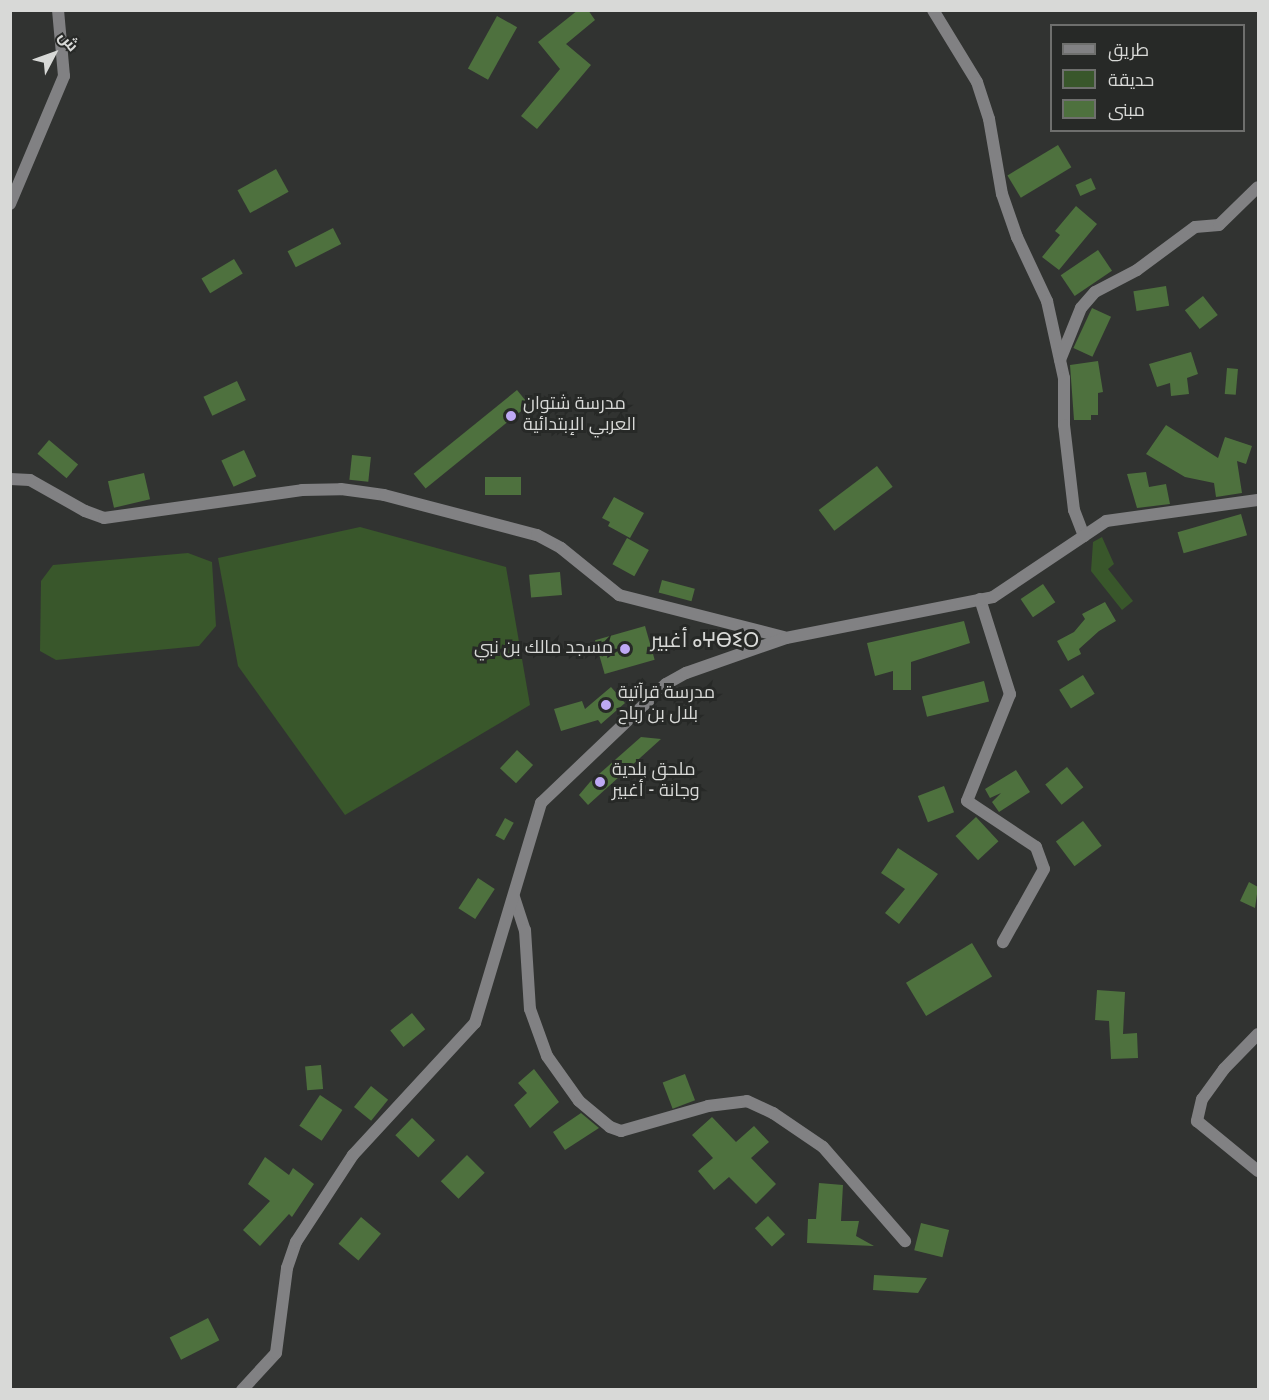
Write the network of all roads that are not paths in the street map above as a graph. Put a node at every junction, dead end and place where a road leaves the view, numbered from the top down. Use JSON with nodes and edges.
{"nodes":[{"id":1,"x":58,"y":10,"type":"edge"},
{"id":2,"x":933,"y":10,"type":"edge"},
{"id":3,"x":1258,"y":187,"type":"edge"},
{"id":4,"x":10,"y":204,"type":"edge"},
{"id":5,"x":1060,"y":361,"type":"junction"},
{"id":6,"x":10,"y":479,"type":"edge"},
{"id":7,"x":1258,"y":500,"type":"edge"},
{"id":8,"x":1084,"y":536,"type":"junction"},
{"id":9,"x":980,"y":599,"type":"junction"},
{"id":10,"x":786,"y":638,"type":"junction"},
{"id":11,"x":514,"y":897,"type":"junction"},
{"id":12,"x":1004,"y":942,"type":"dead end"},
{"id":13,"x":1258,"y":1034,"type":"edge"},
{"id":14,"x":1258,"y":1172,"type":"edge"},
{"id":15,"x":905,"y":1241,"type":"dead end"},
{"id":16,"x":242,"y":1389,"type":"edge"}],
"edges":[{"from":1,"to":4,"type":"street"},
{"from":2,"to":5,"type":"street"},
{"from":3,"to":5,"type":"street"},
{"from":5,"to":8,"type":"street"},
{"from":6,"to":10,"type":"street"},
{"from":7,"to":8,"type":"street"},
{"from":8,"to":9,"type":"street"},
{"from":9,"to":10,"type":"street"},
{"from":9,"to":12,"type":"street"},
{"from":10,"to":11,"type":"street"},
{"from":11,"to":15,"type":"street"},
{"from":11,"to":16,"type":"street"},
{"from":13,"to":14,"type":"street"}]}
